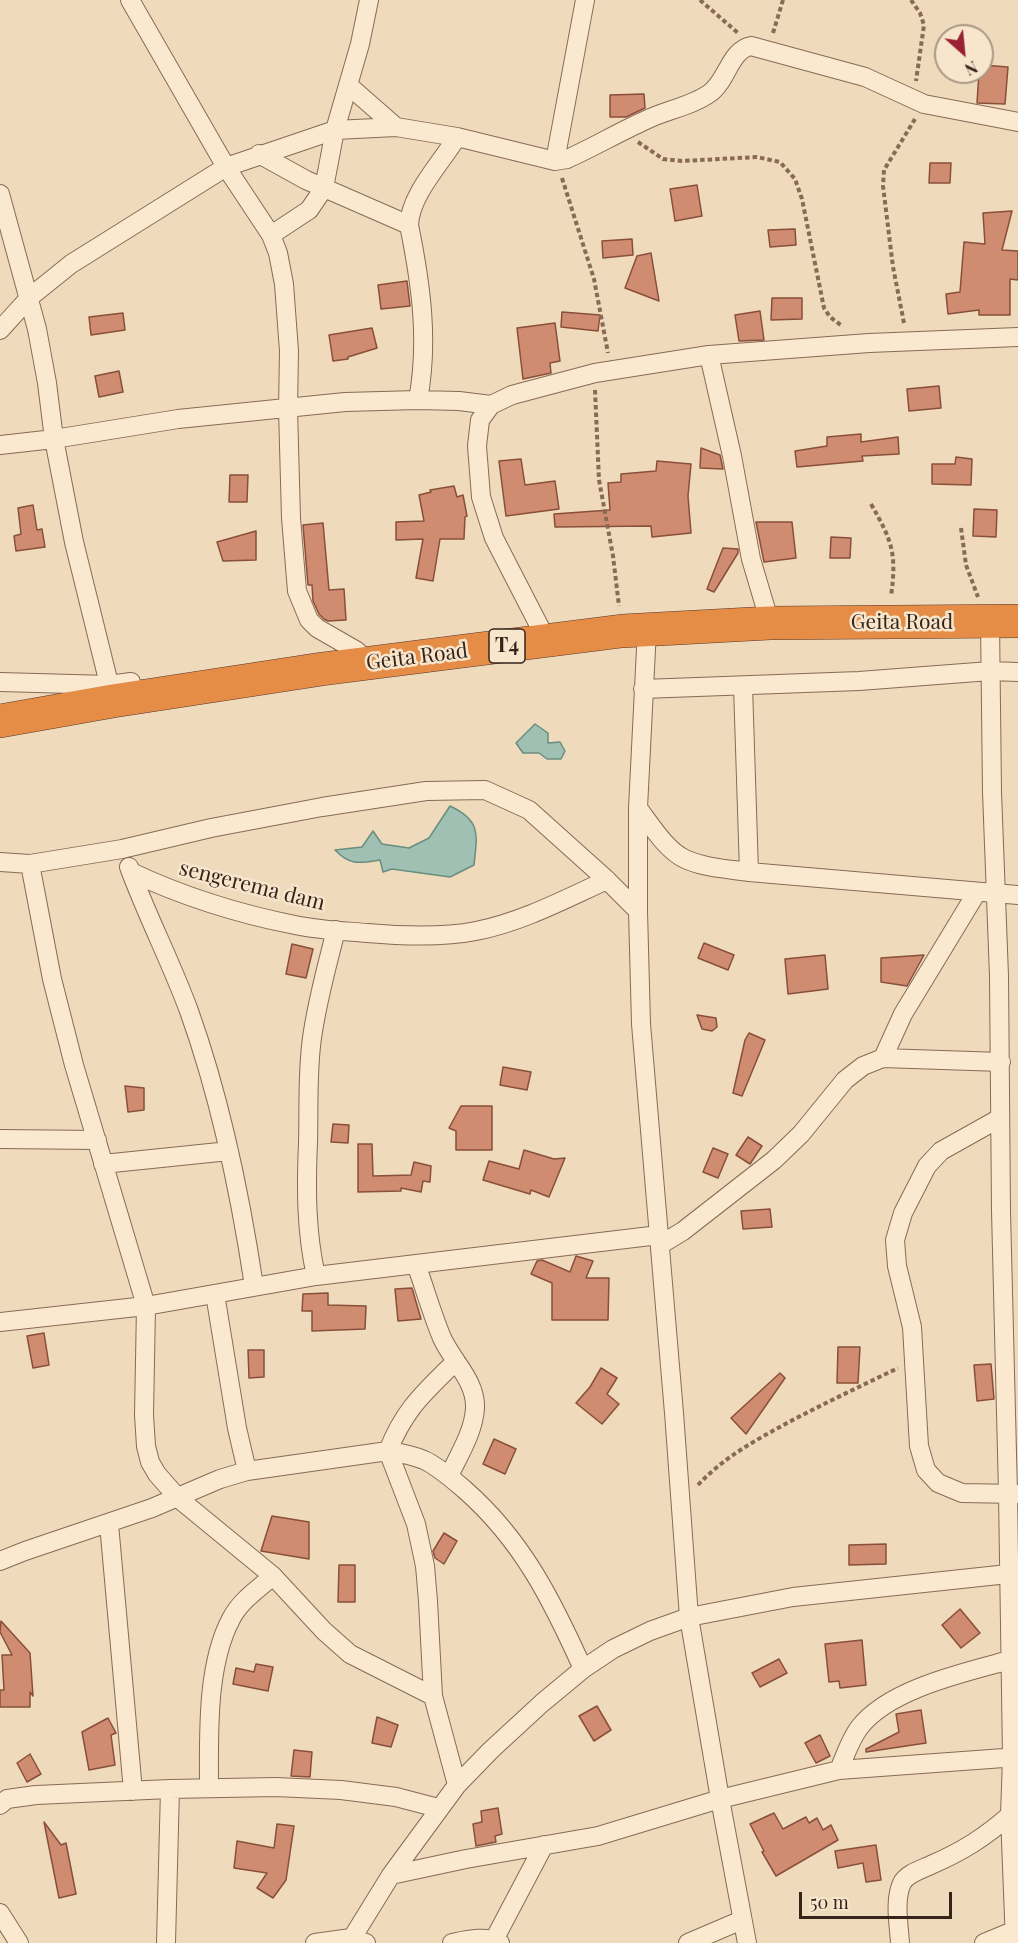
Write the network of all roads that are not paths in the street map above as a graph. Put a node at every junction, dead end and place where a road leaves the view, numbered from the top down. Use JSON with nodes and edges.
{"nodes":[{"id":1,"x":130,"y":0,"type":"edge"},
{"id":2,"x":369,"y":0,"type":"edge"},
{"id":3,"x":585,"y":0,"type":"edge"},
{"id":4,"x":348,"y":85,"type":"junction"},
{"id":5,"x":1018,"y":122,"type":"edge"},
{"id":6,"x":396,"y":127,"type":"junction"},
{"id":7,"x":335,"y":130,"type":"junction"},
{"id":8,"x":457,"y":137,"type":"junction"},
{"id":9,"x":259,"y":154,"type":"junction"},
{"id":10,"x":555,"y":161,"type":"junction"},
{"id":11,"x":226,"y":167,"type":"junction"},
{"id":12,"x":324,"y":188,"type":"junction"},
{"id":13,"x":0,"y":195,"type":"edge"},
{"id":14,"x":410,"y":225,"type":"junction"},
{"id":15,"x":271,"y":235,"type":"junction"},
{"id":16,"x":30,"y":297,"type":"junction"},
{"id":17,"x":0,"y":330,"type":"edge"},
{"id":18,"x":1018,"y":337,"type":"edge"},
{"id":19,"x":709,"y":355,"type":"junction"},
{"id":20,"x":418,"y":400,"type":"junction"},
{"id":21,"x":492,"y":405,"type":"junction"},
{"id":22,"x":288,"y":409,"type":"junction"},
{"id":23,"x":54,"y":439,"type":"junction"},
{"id":24,"x":0,"y":445,"type":"edge"},
{"id":25,"x":1004,"y":622,"type":"edge"},
{"id":26,"x":770,"y":623,"type":"junction"},
{"id":27,"x":634,"y":630,"type":"junction"},
{"id":28,"x":543,"y":634,"type":"junction"},
{"id":29,"x":357,"y":651,"type":"junction"},
{"id":30,"x":990,"y":671,"type":"junction"},
{"id":31,"x":1018,"y":672,"type":"edge"},
{"id":32,"x":0,"y":682,"type":"edge"},
{"id":33,"x":743,"y":686,"type":"junction"},
{"id":34,"x":643,"y":688,"type":"junction"},
{"id":35,"x":111,"y":693,"type":"junction"},
{"id":36,"x":0,"y":721,"type":"edge"},
{"id":37,"x":638,"y":808,"type":"junction"},
{"id":38,"x":122,"y":849,"type":"junction"},
{"id":39,"x":0,"y":862,"type":"edge"},
{"id":40,"x":30,"y":864,"type":"junction"},
{"id":41,"x":131,"y":872,"type":"junction"},
{"id":42,"x":749,"y":872,"type":"junction"},
{"id":43,"x":607,"y":880,"type":"junction"},
{"id":44,"x":977,"y":892,"type":"junction"},
{"id":45,"x":997,"y":894,"type":"junction"},
{"id":46,"x":1018,"y":895,"type":"edge"},
{"id":47,"x":638,"y":911,"type":"junction"},
{"id":48,"x":336,"y":930,"type":"junction"},
{"id":49,"x":883,"y":1058,"type":"junction"},
{"id":50,"x":1001,"y":1062,"type":"junction"},
{"id":51,"x":1000,"y":1118,"type":"junction"},
{"id":52,"x":0,"y":1139,"type":"edge"},
{"id":53,"x":97,"y":1140,"type":"junction"},
{"id":54,"x":229,"y":1151,"type":"junction"},
{"id":55,"x":103,"y":1164,"type":"junction"},
{"id":56,"x":1000,"y":1211,"type":"junction"},
{"id":57,"x":1018,"y":1224,"type":"edge"},
{"id":58,"x":660,"y":1240,"type":"junction"},
{"id":59,"x":442,"y":1261,"type":"junction"},
{"id":60,"x":416,"y":1264,"type":"junction"},
{"id":61,"x":316,"y":1276,"type":"junction"},
{"id":62,"x":254,"y":1286,"type":"junction"},
{"id":63,"x":424,"y":1287,"type":"junction"},
{"id":64,"x":215,"y":1294,"type":"junction"},
{"id":65,"x":146,"y":1306,"type":"junction"},
{"id":66,"x":0,"y":1322,"type":"edge"},
{"id":67,"x":456,"y":1361,"type":"junction"},
{"id":68,"x":388,"y":1451,"type":"junction"},
{"id":69,"x":247,"y":1471,"type":"junction"},
{"id":70,"x":449,"y":1476,"type":"junction"},
{"id":71,"x":1013,"y":1494,"type":"edge"},
{"id":72,"x":178,"y":1497,"type":"junction"},
{"id":73,"x":110,"y":1524,"type":"junction"},
{"id":74,"x":0,"y":1561,"type":"edge"},
{"id":75,"x":1008,"y":1574,"type":"junction"},
{"id":76,"x":273,"y":1576,"type":"junction"},
{"id":77,"x":689,"y":1617,"type":"junction"},
{"id":78,"x":1010,"y":1660,"type":"junction"},
{"id":79,"x":583,"y":1669,"type":"junction"},
{"id":80,"x":433,"y":1696,"type":"junction"},
{"id":81,"x":1015,"y":1757,"type":"edge"},
{"id":82,"x":839,"y":1770,"type":"junction"},
{"id":83,"x":457,"y":1785,"type":"junction"},
{"id":84,"x":209,"y":1788,"type":"junction"},
{"id":85,"x":170,"y":1789,"type":"junction"},
{"id":86,"x":133,"y":1791,"type":"junction"},
{"id":87,"x":720,"y":1799,"type":"junction"},
{"id":88,"x":0,"y":1805,"type":"edge"},
{"id":89,"x":438,"y":1808,"type":"junction"},
{"id":90,"x":1010,"y":1815,"type":"junction"},
{"id":91,"x":544,"y":1845,"type":"junction"},
{"id":92,"x":391,"y":1875,"type":"junction"},
{"id":93,"x":0,"y":1913,"type":"edge"},
{"id":94,"x":742,"y":1920,"type":"junction"},
{"id":95,"x":1014,"y":1937,"type":"edge"},
{"id":96,"x":355,"y":1941,"type":"edge"},
{"id":97,"x":497,"y":1941,"type":"edge"},
{"id":98,"x":19,"y":1943,"type":"edge"},
{"id":99,"x":165,"y":1943,"type":"edge"},
{"id":100,"x":315,"y":1943,"type":"edge"},
{"id":101,"x":452,"y":1943,"type":"edge"},
{"id":102,"x":688,"y":1943,"type":"edge"},
{"id":103,"x":747,"y":1943,"type":"edge"},
{"id":104,"x":900,"y":1943,"type":"edge"},
{"id":105,"x":984,"y":1943,"type":"edge"}],
"edges":[{"from":1,"to":11,"type":"street"},
{"from":2,"to":4,"type":"street"},
{"from":3,"to":10,"type":"street"},
{"from":4,"to":6,"type":"street"},
{"from":4,"to":7,"type":"street"},
{"from":5,"to":10,"type":"street"},
{"from":6,"to":7,"type":"street"},
{"from":6,"to":8,"type":"street"},
{"from":7,"to":9,"type":"street"},
{"from":7,"to":12,"type":"street"},
{"from":8,"to":10,"type":"street"},
{"from":8,"to":14,"type":"street"},
{"from":9,"to":11,"type":"street"},
{"from":9,"to":12,"type":"street"},
{"from":11,"to":15,"type":"street"},
{"from":11,"to":16,"type":"street"},
{"from":12,"to":14,"type":"street"},
{"from":12,"to":15,"type":"street"},
{"from":13,"to":16,"type":"street"},
{"from":14,"to":20,"type":"street"},
{"from":15,"to":22,"type":"street"},
{"from":16,"to":17,"type":"street"},
{"from":16,"to":23,"type":"street"},
{"from":18,"to":19,"type":"street"},
{"from":19,"to":21,"type":"street"},
{"from":19,"to":26,"type":"street"},
{"from":20,"to":21,"type":"street"},
{"from":20,"to":22,"type":"street"},
{"from":21,"to":28,"type":"street"},
{"from":22,"to":23,"type":"street"},
{"from":22,"to":29,"type":"street"},
{"from":23,"to":24,"type":"street"},
{"from":23,"to":35,"type":"street"},
{"from":25,"to":26,"type":"highway","name":"Geita Road","number":"T4"},
{"from":25,"to":30,"type":"street"},
{"from":26,"to":27,"type":"highway","name":"Geita Road","number":"T4"},
{"from":27,"to":28,"type":"highway","name":"Geita Road","number":"T4"},
{"from":27,"to":34,"type":"street"},
{"from":28,"to":29,"type":"street"},
{"from":28,"to":35,"type":"highway","name":"Geita Road","number":"T4"},
{"from":29,"to":35,"type":"street"},
{"from":30,"to":31,"type":"street"},
{"from":30,"to":33,"type":"street"},
{"from":30,"to":45,"type":"street"},
{"from":32,"to":35,"type":"street"},
{"from":33,"to":34,"type":"street"},
{"from":33,"to":42,"type":"street"},
{"from":34,"to":37,"type":"street"},
{"from":35,"to":36,"type":"highway","name":"Geita Road","number":"T4"},
{"from":37,"to":42,"type":"street"},
{"from":37,"to":47,"type":"street"},
{"from":38,"to":40,"type":"street"},
{"from":38,"to":41,"type":"street"},
{"from":38,"to":43,"type":"street"},
{"from":39,"to":40,"type":"street"},
{"from":40,"to":53,"type":"street"},
{"from":41,"to":48,"type":"street","name":"sengerema dam"},
{"from":41,"to":54,"type":"street"},
{"from":42,"to":44,"type":"street"},
{"from":43,"to":47,"type":"street"},
{"from":43,"to":48,"type":"street","name":"sengerema dam"},
{"from":44,"to":45,"type":"street"},
{"from":44,"to":49,"type":"street"},
{"from":45,"to":46,"type":"street"},
{"from":45,"to":50,"type":"street"},
{"from":47,"to":58,"type":"street"},
{"from":48,"to":61,"type":"street"},
{"from":49,"to":50,"type":"street"},
{"from":49,"to":58,"type":"street"},
{"from":50,"to":51,"type":"street"},
{"from":51,"to":56,"type":"street"},
{"from":51,"to":71,"type":"street"},
{"from":52,"to":53,"type":"street"},
{"from":53,"to":55,"type":"street"},
{"from":54,"to":55,"type":"street"},
{"from":54,"to":62,"type":"street"},
{"from":55,"to":65,"type":"street"},
{"from":56,"to":57,"type":"street"},
{"from":56,"to":71,"type":"street"},
{"from":58,"to":59,"type":"street"},
{"from":58,"to":77,"type":"street"},
{"from":59,"to":60,"type":"street"},
{"from":59,"to":63,"type":"street"},
{"from":60,"to":61,"type":"street"},
{"from":60,"to":63,"type":"street"},
{"from":61,"to":62,"type":"street"},
{"from":62,"to":64,"type":"street"},
{"from":63,"to":67,"type":"street"},
{"from":64,"to":65,"type":"street"},
{"from":64,"to":69,"type":"street"},
{"from":65,"to":66,"type":"street"},
{"from":65,"to":72,"type":"street"},
{"from":67,"to":68,"type":"street"},
{"from":67,"to":70,"type":"street"},
{"from":68,"to":69,"type":"street"},
{"from":68,"to":70,"type":"street"},
{"from":68,"to":80,"type":"street"},
{"from":69,"to":72,"type":"street"},
{"from":70,"to":79,"type":"street"},
{"from":71,"to":75,"type":"street"},
{"from":72,"to":73,"type":"street"},
{"from":72,"to":76,"type":"street"},
{"from":73,"to":74,"type":"street"},
{"from":73,"to":86,"type":"street"},
{"from":75,"to":77,"type":"street"},
{"from":75,"to":78,"type":"street"},
{"from":76,"to":80,"type":"street"},
{"from":76,"to":84,"type":"street"},
{"from":77,"to":79,"type":"street"},
{"from":77,"to":87,"type":"street"},
{"from":78,"to":81,"type":"street"},
{"from":78,"to":82,"type":"street"},
{"from":79,"to":83,"type":"street"},
{"from":80,"to":83,"type":"street"},
{"from":81,"to":82,"type":"street"},
{"from":81,"to":90,"type":"street"},
{"from":82,"to":87,"type":"street"},
{"from":83,"to":89,"type":"street"},
{"from":84,"to":85,"type":"street"},
{"from":84,"to":89,"type":"street"},
{"from":85,"to":86,"type":"street"},
{"from":85,"to":99,"type":"street"},
{"from":86,"to":88,"type":"street"},
{"from":87,"to":91,"type":"street"},
{"from":87,"to":94,"type":"street"},
{"from":89,"to":92,"type":"street"},
{"from":90,"to":95,"type":"street"},
{"from":90,"to":104,"type":"street"},
{"from":91,"to":92,"type":"street"},
{"from":91,"to":97,"type":"street"},
{"from":92,"to":96,"type":"street"},
{"from":93,"to":98,"type":"street"},
{"from":94,"to":102,"type":"street"},
{"from":94,"to":103,"type":"street"},
{"from":95,"to":105,"type":"street"},
{"from":96,"to":100,"type":"street"},
{"from":97,"to":101,"type":"street"}]}
